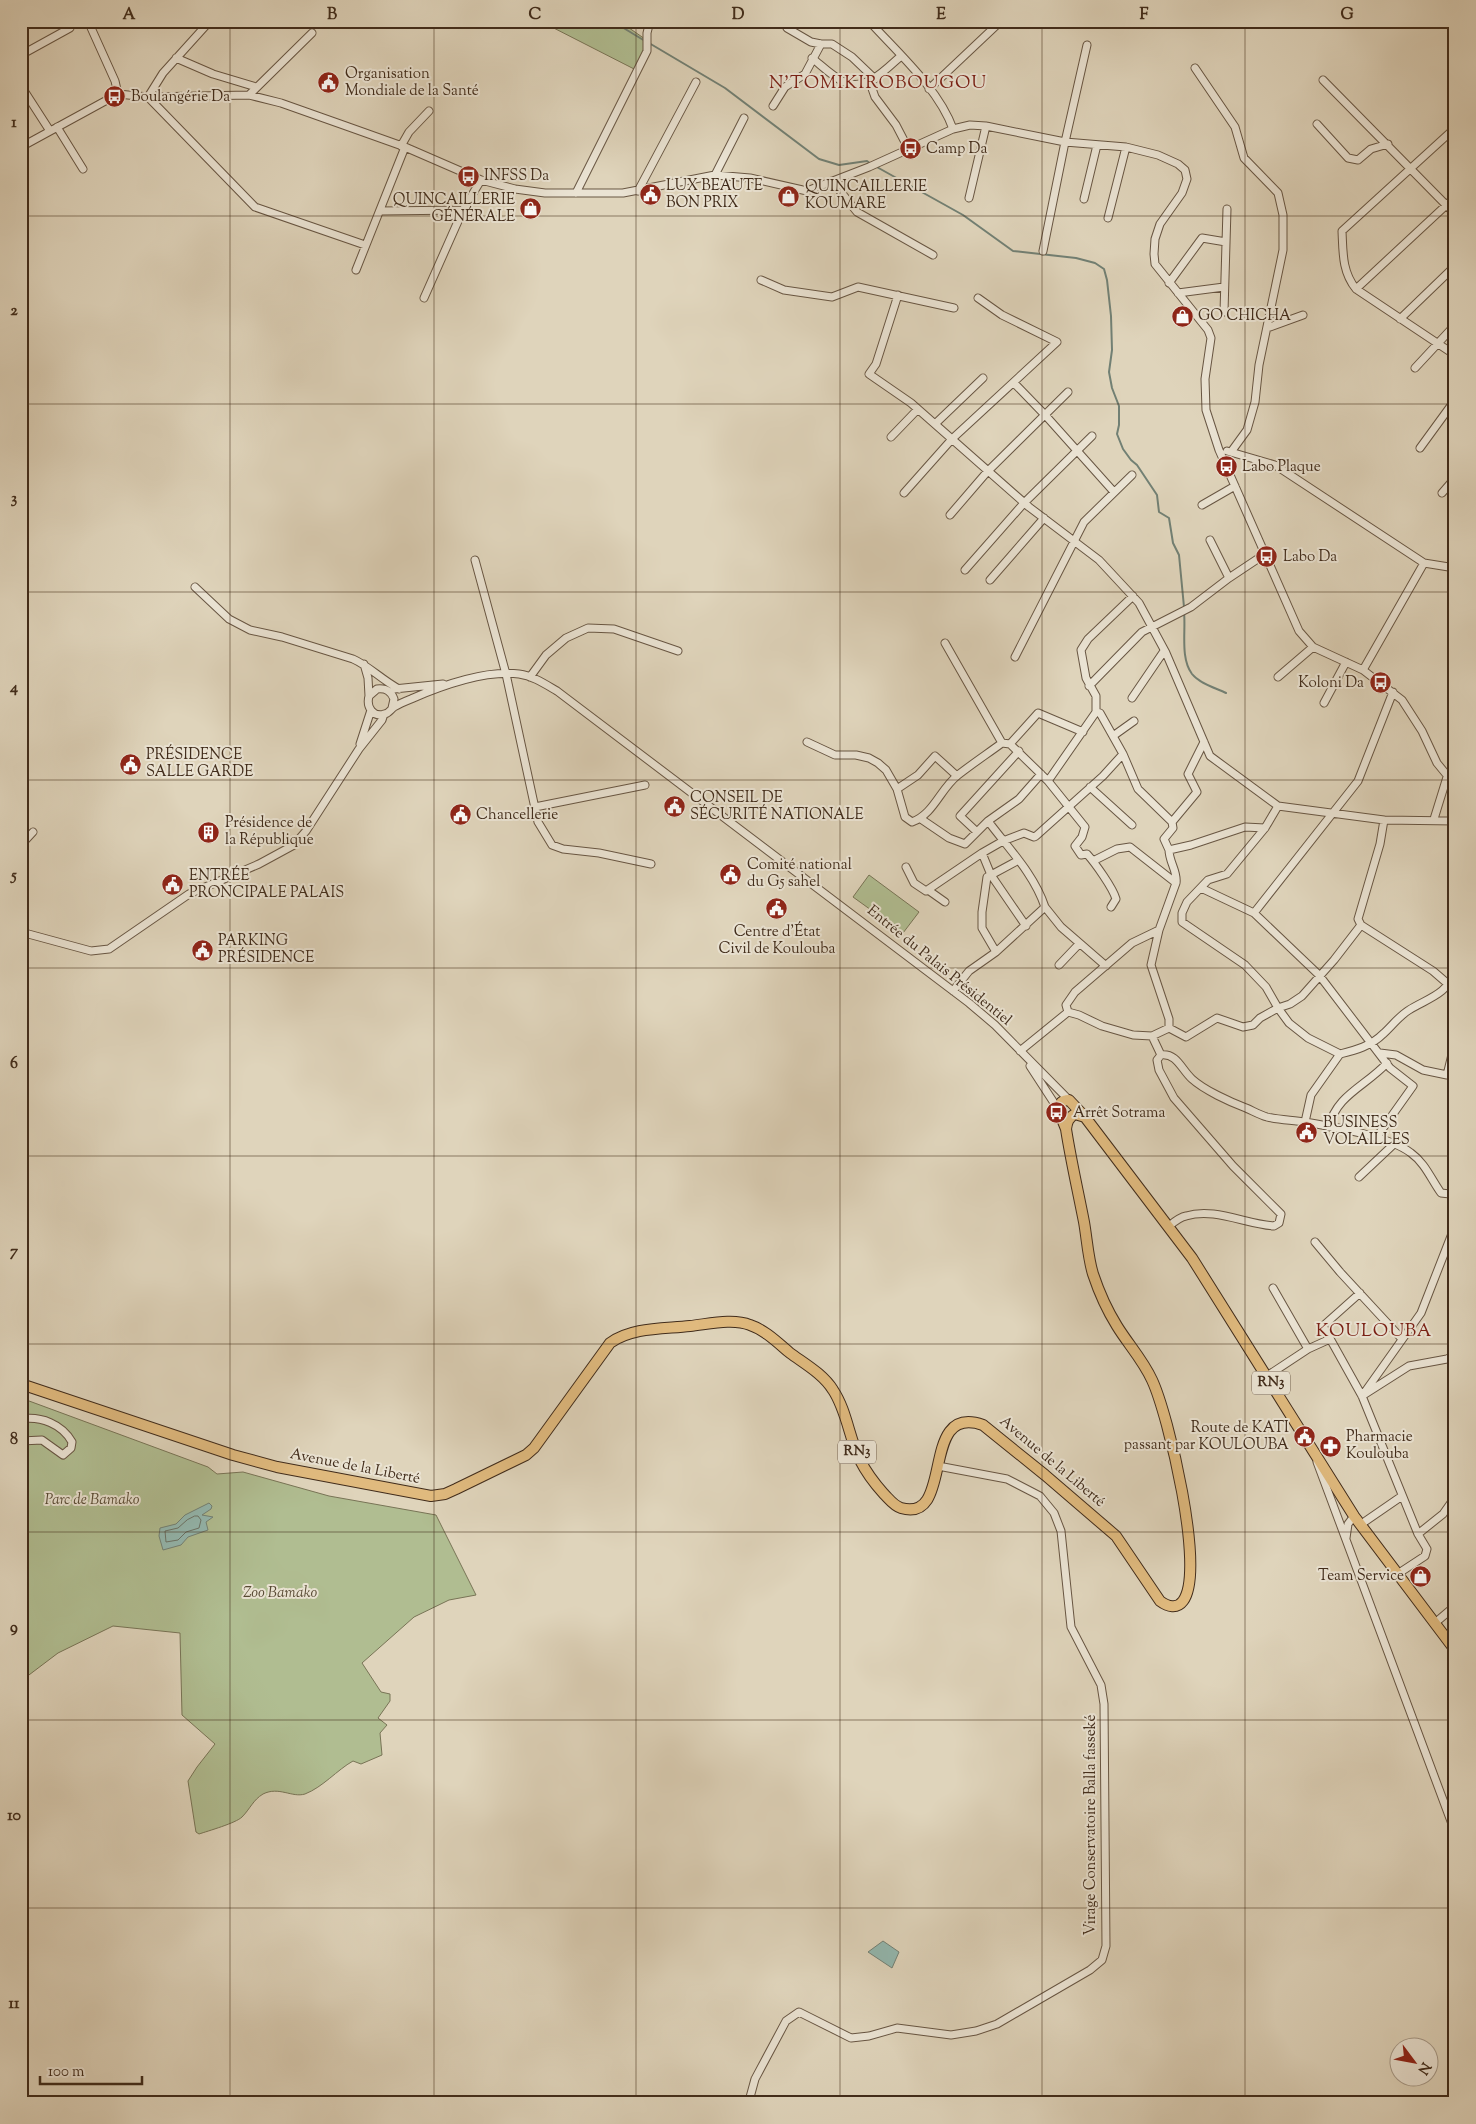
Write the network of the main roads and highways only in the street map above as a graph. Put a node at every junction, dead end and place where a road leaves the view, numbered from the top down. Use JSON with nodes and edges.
{"nodes":[{"id":1,"x":1085,"y":1117,"type":"junction"},
{"id":2,"x":1066,"y":1129,"type":"junction"},
{"id":3,"x":21,"y":1384,"type":"edge"},
{"id":4,"x":1454,"y":1648,"type":"edge"}],
"edges":[{"from":1,"to":2,"type":"highway"},
{"from":1,"to":2,"type":"highway","number":"RN3"},
{"from":1,"to":4,"type":"highway","number":"RN3"},
{"from":2,"to":3,"type":"highway","name":"Avenue de la Liberté","number":"RN3"}]}
